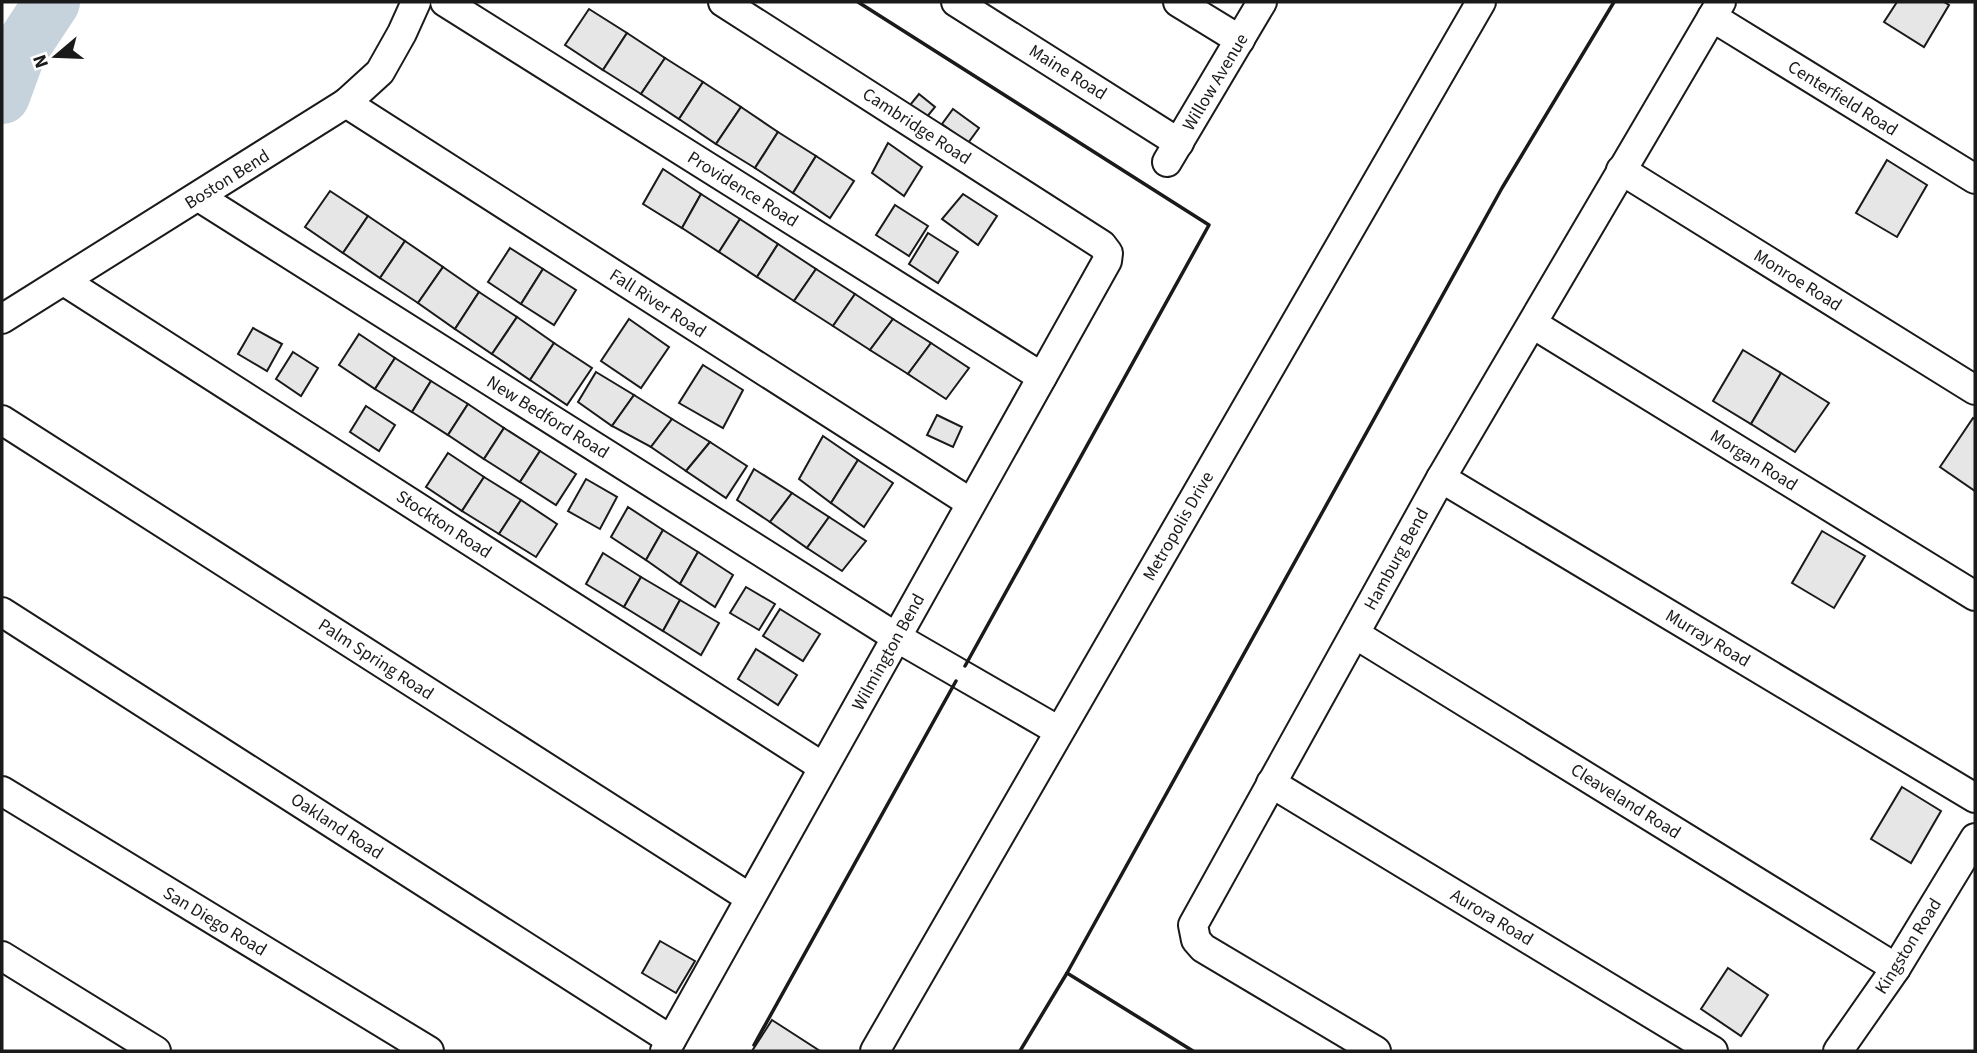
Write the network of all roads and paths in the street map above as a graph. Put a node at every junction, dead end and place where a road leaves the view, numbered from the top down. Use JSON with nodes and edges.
{"nodes":[{"id":1,"x":415,"y":2,"type":"edge"},
{"id":2,"x":445,"y":2,"type":"edge"},
{"id":3,"x":723,"y":2,"type":"edge"},
{"id":4,"x":956,"y":2,"type":"edge"},
{"id":5,"x":1178,"y":2,"type":"edge"},
{"id":6,"x":1262,"y":2,"type":"edge"},
{"id":7,"x":1481,"y":2,"type":"edge"},
{"id":8,"x":1716,"y":9,"type":"edge"},
{"id":9,"x":1240,"y":40,"type":"junction"},
{"id":10,"x":346,"y":103,"type":"junction"},
{"id":11,"x":1173,"y":152,"type":"joint"},
{"id":12,"x":1620,"y":170,"type":"junction"},
{"id":13,"x":1975,"y":179,"type":"edge"},
{"id":14,"x":199,"y":197,"type":"junction"},
{"id":15,"x":1108,"y":253,"type":"joint"},
{"id":16,"x":64,"y":281,"type":"junction"},
{"id":17,"x":2,"y":319,"type":"edge"},
{"id":18,"x":1533,"y":324,"type":"junction"},
{"id":19,"x":1042,"y":377,"type":"junction"},
{"id":20,"x":1975,"y":390,"type":"edge"},
{"id":21,"x":2,"y":420,"type":"edge"},
{"id":22,"x":1440,"y":478,"type":"junction"},
{"id":23,"x":971,"y":503,"type":"junction"},
{"id":24,"x":1975,"y":596,"type":"edge"},
{"id":25,"x":2,"y":612,"type":"edge"},
{"id":26,"x":1355,"y":634,"type":"junction"},
{"id":27,"x":897,"y":637,"type":"junction"},
{"id":28,"x":1059,"y":731,"type":"junction"},
{"id":29,"x":823,"y":767,"type":"junction"},
{"id":30,"x":1270,"y":783,"type":"junction"},
{"id":31,"x":2,"y":790,"type":"edge"},
{"id":32,"x":1975,"y":798,"type":"edge"},
{"id":33,"x":1975,"y":838,"type":"edge"},
{"id":34,"x":750,"y":898,"type":"junction"},
{"id":35,"x":2,"y":956,"type":"edge"},
{"id":36,"x":1896,"y":968,"type":"junction"},
{"id":37,"x":668,"y":1046,"type":"edge"},
{"id":38,"x":156,"y":1051,"type":"edge"},
{"id":39,"x":429,"y":1051,"type":"edge"},
{"id":40,"x":875,"y":1051,"type":"edge"},
{"id":41,"x":1376,"y":1051,"type":"edge"},
{"id":42,"x":1713,"y":1051,"type":"edge"},
{"id":43,"x":1838,"y":1051,"type":"edge"}],
"edges":[{"from":1,"to":10,"type":"street","name":"Boston Bend"},
{"from":2,"to":19,"type":"street","name":"Providence Road"},
{"from":3,"to":15,"type":"street","name":"Cambridge Road"},
{"from":4,"to":11,"type":"street","name":"Maine Road"},
{"from":5,"to":9,"type":"street"},
{"from":6,"to":9,"type":"street","name":"Willow Avenue"},
{"from":7,"to":28,"type":"street","name":"Metropolis Drive"},
{"from":8,"to":12,"type":"street","name":"Hamburg Bend"},
{"from":8,"to":13,"type":"street","name":"Centerfield Road"},
{"from":9,"to":11,"type":"street","name":"Willow Avenue"},
{"from":10,"to":14,"type":"street","name":"Boston Bend"},
{"from":10,"to":23,"type":"street","name":"Fall River Road"},
{"from":12,"to":18,"type":"street","name":"Hamburg Bend"},
{"from":12,"to":20,"type":"street","name":"Monroe Road"},
{"from":14,"to":16,"type":"street","name":"Boston Bend"},
{"from":14,"to":27,"type":"street","name":"New Bedford Road"},
{"from":15,"to":19,"type":"street","name":"Wilmington Bend"},
{"from":16,"to":17,"type":"street","name":"Boston Bend"},
{"from":16,"to":29,"type":"street","name":"Stockton Road"},
{"from":18,"to":22,"type":"street","name":"Hamburg Bend"},
{"from":18,"to":24,"type":"street","name":"Morgan Road"},
{"from":19,"to":23,"type":"street","name":"Wilmington Bend"},
{"from":21,"to":34,"type":"street","name":"Palm Spring Road"},
{"from":22,"to":26,"type":"street","name":"Hamburg Bend"},
{"from":22,"to":32,"type":"street","name":"Murray Road"},
{"from":23,"to":27,"type":"street","name":"Wilmington Bend"},
{"from":25,"to":37,"type":"street","name":"Oakland Road"},
{"from":26,"to":30,"type":"street","name":"Hamburg Bend"},
{"from":26,"to":36,"type":"street","name":"Cleaveland Road"},
{"from":27,"to":28,"type":"street","name":"New Bedford Road"},
{"from":27,"to":29,"type":"street","name":"Wilmington Bend"},
{"from":28,"to":40,"type":"street","name":"Metropolis Drive"},
{"from":29,"to":34,"type":"street","name":"Wilmington Bend"},
{"from":30,"to":41,"type":"street","name":"Hamburg Bend"},
{"from":30,"to":42,"type":"street","name":"Aurora Road"},
{"from":31,"to":39,"type":"street","name":"San Diego Road"},
{"from":33,"to":36,"type":"street","name":"Kingston Road"},
{"from":34,"to":37,"type":"street","name":"Wilmington Bend"},
{"from":35,"to":38,"type":"street"},
{"from":36,"to":43,"type":"street","name":"Kingston Road"}]}
